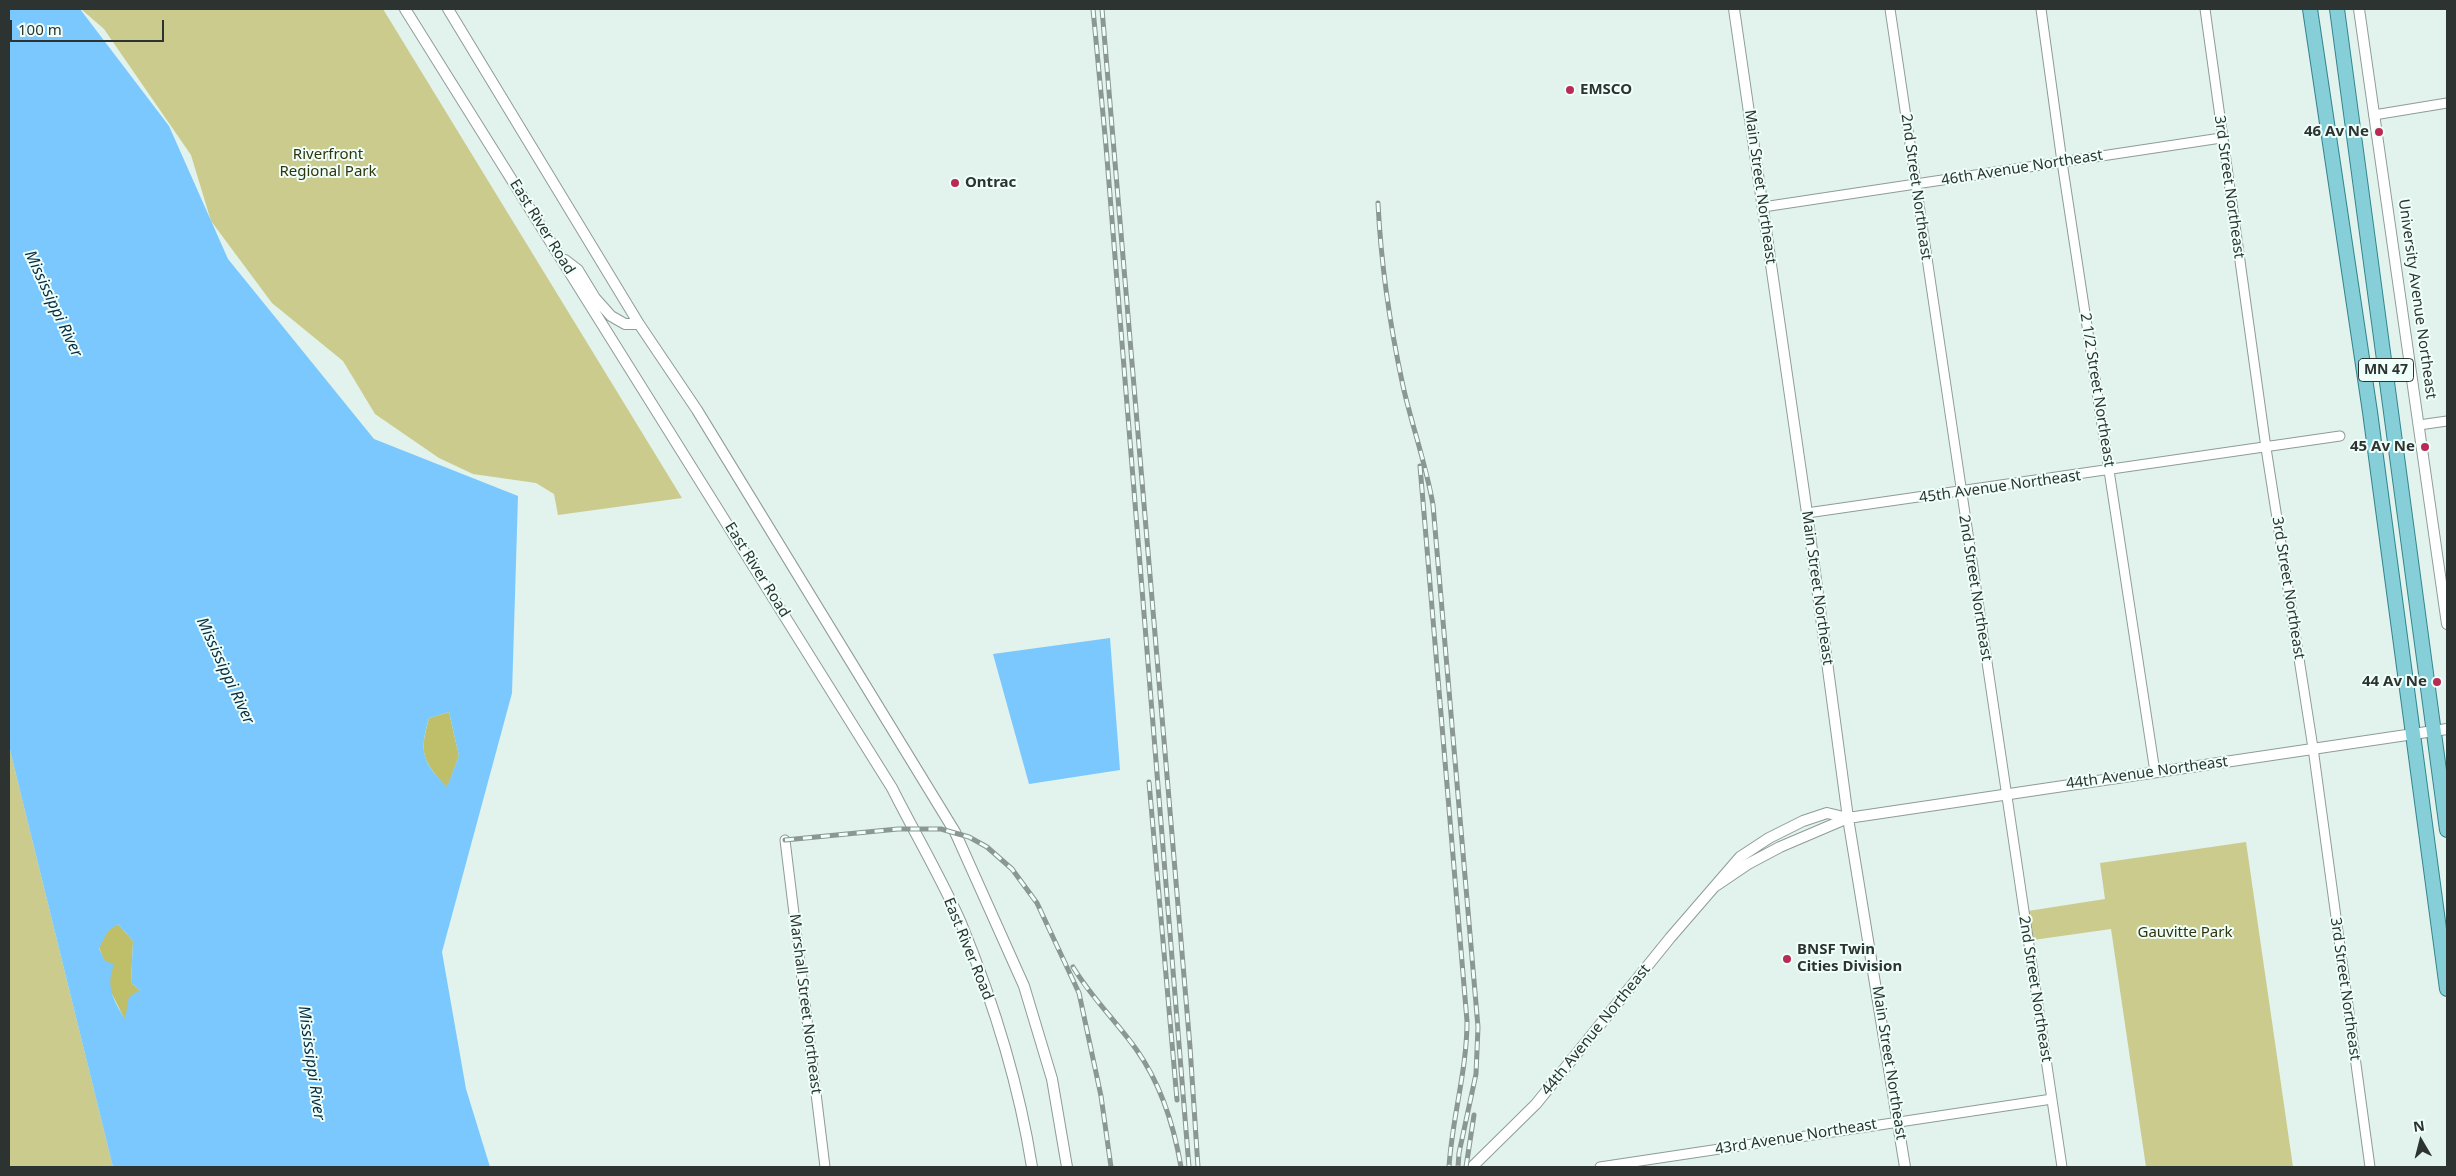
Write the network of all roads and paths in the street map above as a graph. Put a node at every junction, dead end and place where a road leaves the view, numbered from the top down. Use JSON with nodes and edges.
{"nodes":[{"id":1,"x":404,"y":9,"type":"edge"},
{"id":2,"x":448,"y":9,"type":"edge"},
{"id":3,"x":1734,"y":9,"type":"edge"},
{"id":4,"x":1890,"y":9,"type":"edge"},
{"id":5,"x":2041,"y":9,"type":"edge"},
{"id":6,"x":2205,"y":9,"type":"edge"},
{"id":7,"x":2310,"y":9,"type":"edge"},
{"id":8,"x":2337,"y":9,"type":"edge"},
{"id":9,"x":2359,"y":9,"type":"edge"},
{"id":10,"x":2447,"y":104,"type":"edge"},
{"id":11,"x":2374,"y":115,"type":"junction"},
{"id":12,"x":2222,"y":138,"type":"junction"},
{"id":13,"x":2062,"y":162,"type":"junction"},
{"id":14,"x":1915,"y":184,"type":"junction"},
{"id":15,"x":1763,"y":206,"type":"junction"},
{"id":16,"x":560,"y":257,"type":"junction"},
{"id":17,"x":639,"y":324,"type":"junction"},
{"id":18,"x":2447,"y":421,"type":"edge"},
{"id":19,"x":2419,"y":425,"type":"junction"},
{"id":20,"x":2340,"y":436,"type":"dead end"},
{"id":21,"x":2266,"y":448,"type":"junction"},
{"id":22,"x":2109,"y":471,"type":"junction"},
{"id":23,"x":1960,"y":492,"type":"junction"},
{"id":24,"x":1807,"y":513,"type":"junction"},
{"id":25,"x":2447,"y":624,"type":"edge"},
{"id":26,"x":2441,"y":730,"type":"edge"},
{"id":27,"x":2414,"y":734,"type":"junction"},
{"id":28,"x":2312,"y":748,"type":"junction"},
{"id":29,"x":2155,"y":772,"type":"junction"},
{"id":30,"x":2006,"y":793,"type":"junction"},
{"id":31,"x":1848,"y":818,"type":"junction"},
{"id":32,"x":2447,"y":830,"type":"edge"},
{"id":33,"x":785,"y":840,"type":"dead end"},
{"id":34,"x":2447,"y":989,"type":"edge"},
{"id":35,"x":2052,"y":1099,"type":"junction"},
{"id":36,"x":1898,"y":1122,"type":"junction"},
{"id":37,"x":825,"y":1167,"type":"edge"},
{"id":38,"x":1032,"y":1167,"type":"edge"},
{"id":39,"x":1067,"y":1167,"type":"edge"},
{"id":40,"x":1472,"y":1167,"type":"edge"},
{"id":41,"x":1600,"y":1167,"type":"edge"},
{"id":42,"x":1905,"y":1167,"type":"edge"},
{"id":43,"x":2062,"y":1167,"type":"edge"},
{"id":44,"x":2370,"y":1167,"type":"edge"}],
"edges":[{"from":1,"to":16,"type":"street","name":"East River Road"},
{"from":2,"to":17,"type":"street","name":"East River Road"},
{"from":3,"to":15,"type":"street","name":"Main Street Northeast"},
{"from":4,"to":14,"type":"street","name":"2nd Street Northeast"},
{"from":5,"to":13,"type":"street","name":"2 1/2 Street Northeast"},
{"from":6,"to":12,"type":"street","name":"3rd Street Northeast"},
{"from":7,"to":27,"type":"main road","number":"MN 47"},
{"from":8,"to":26,"type":"main road","number":"MN 47"},
{"from":9,"to":11,"type":"street","name":"University Avenue Northeast"},
{"from":10,"to":11,"type":"street"},
{"from":11,"to":19,"type":"street","name":"University Avenue Northeast"},
{"from":12,"to":13,"type":"street","name":"46th Avenue Northeast"},
{"from":12,"to":21,"type":"street","name":"3rd Street Northeast"},
{"from":13,"to":14,"type":"street","name":"46th Avenue Northeast"},
{"from":13,"to":22,"type":"street","name":"2 1/2 Street Northeast"},
{"from":14,"to":15,"type":"street","name":"46th Avenue Northeast"},
{"from":14,"to":23,"type":"street","name":"2nd Street Northeast"},
{"from":15,"to":24,"type":"street","name":"Main Street Northeast"},
{"from":16,"to":17,"type":"street"},
{"from":16,"to":38,"type":"street","name":"East River Road"},
{"from":17,"to":39,"type":"street","name":"East River Road"},
{"from":18,"to":19,"type":"street"},
{"from":19,"to":25,"type":"street","name":"University Avenue Northeast"},
{"from":20,"to":21,"type":"street","name":"45th Avenue Northeast"},
{"from":21,"to":22,"type":"street","name":"45th Avenue Northeast"},
{"from":21,"to":28,"type":"street","name":"3rd Street Northeast"},
{"from":22,"to":23,"type":"street","name":"45th Avenue Northeast"},
{"from":22,"to":29,"type":"street","name":"2 1/2 Street Northeast"},
{"from":23,"to":24,"type":"street","name":"45th Avenue Northeast"},
{"from":23,"to":30,"type":"street","name":"2nd Street Northeast"},
{"from":24,"to":31,"type":"street","name":"Main Street Northeast"},
{"from":26,"to":27,"type":"street","name":"44th Avenue Northeast"},
{"from":26,"to":32,"type":"main road","number":"MN 47"},
{"from":27,"to":28,"type":"street","name":"44th Avenue Northeast"},
{"from":27,"to":34,"type":"main road","number":"MN 47"},
{"from":28,"to":29,"type":"street","name":"44th Avenue Northeast"},
{"from":28,"to":44,"type":"street","name":"3rd Street Northeast"},
{"from":29,"to":30,"type":"street","name":"44th Avenue Northeast"},
{"from":30,"to":31,"type":"street","name":"44th Avenue Northeast"},
{"from":30,"to":35,"type":"street","name":"2nd Street Northeast"},
{"from":31,"to":36,"type":"street","name":"Main Street Northeast"},
{"from":31,"to":40,"type":"street","name":"44th Avenue Northeast"},
{"from":33,"to":37,"type":"street","name":"Marshall Street Northeast"},
{"from":35,"to":36,"type":"street","name":"43rd Avenue Northeast"},
{"from":35,"to":43,"type":"street","name":"2nd Street Northeast"},
{"from":36,"to":41,"type":"street","name":"43rd Avenue Northeast"},
{"from":36,"to":42,"type":"street","name":"Main Street Northeast"}]}
